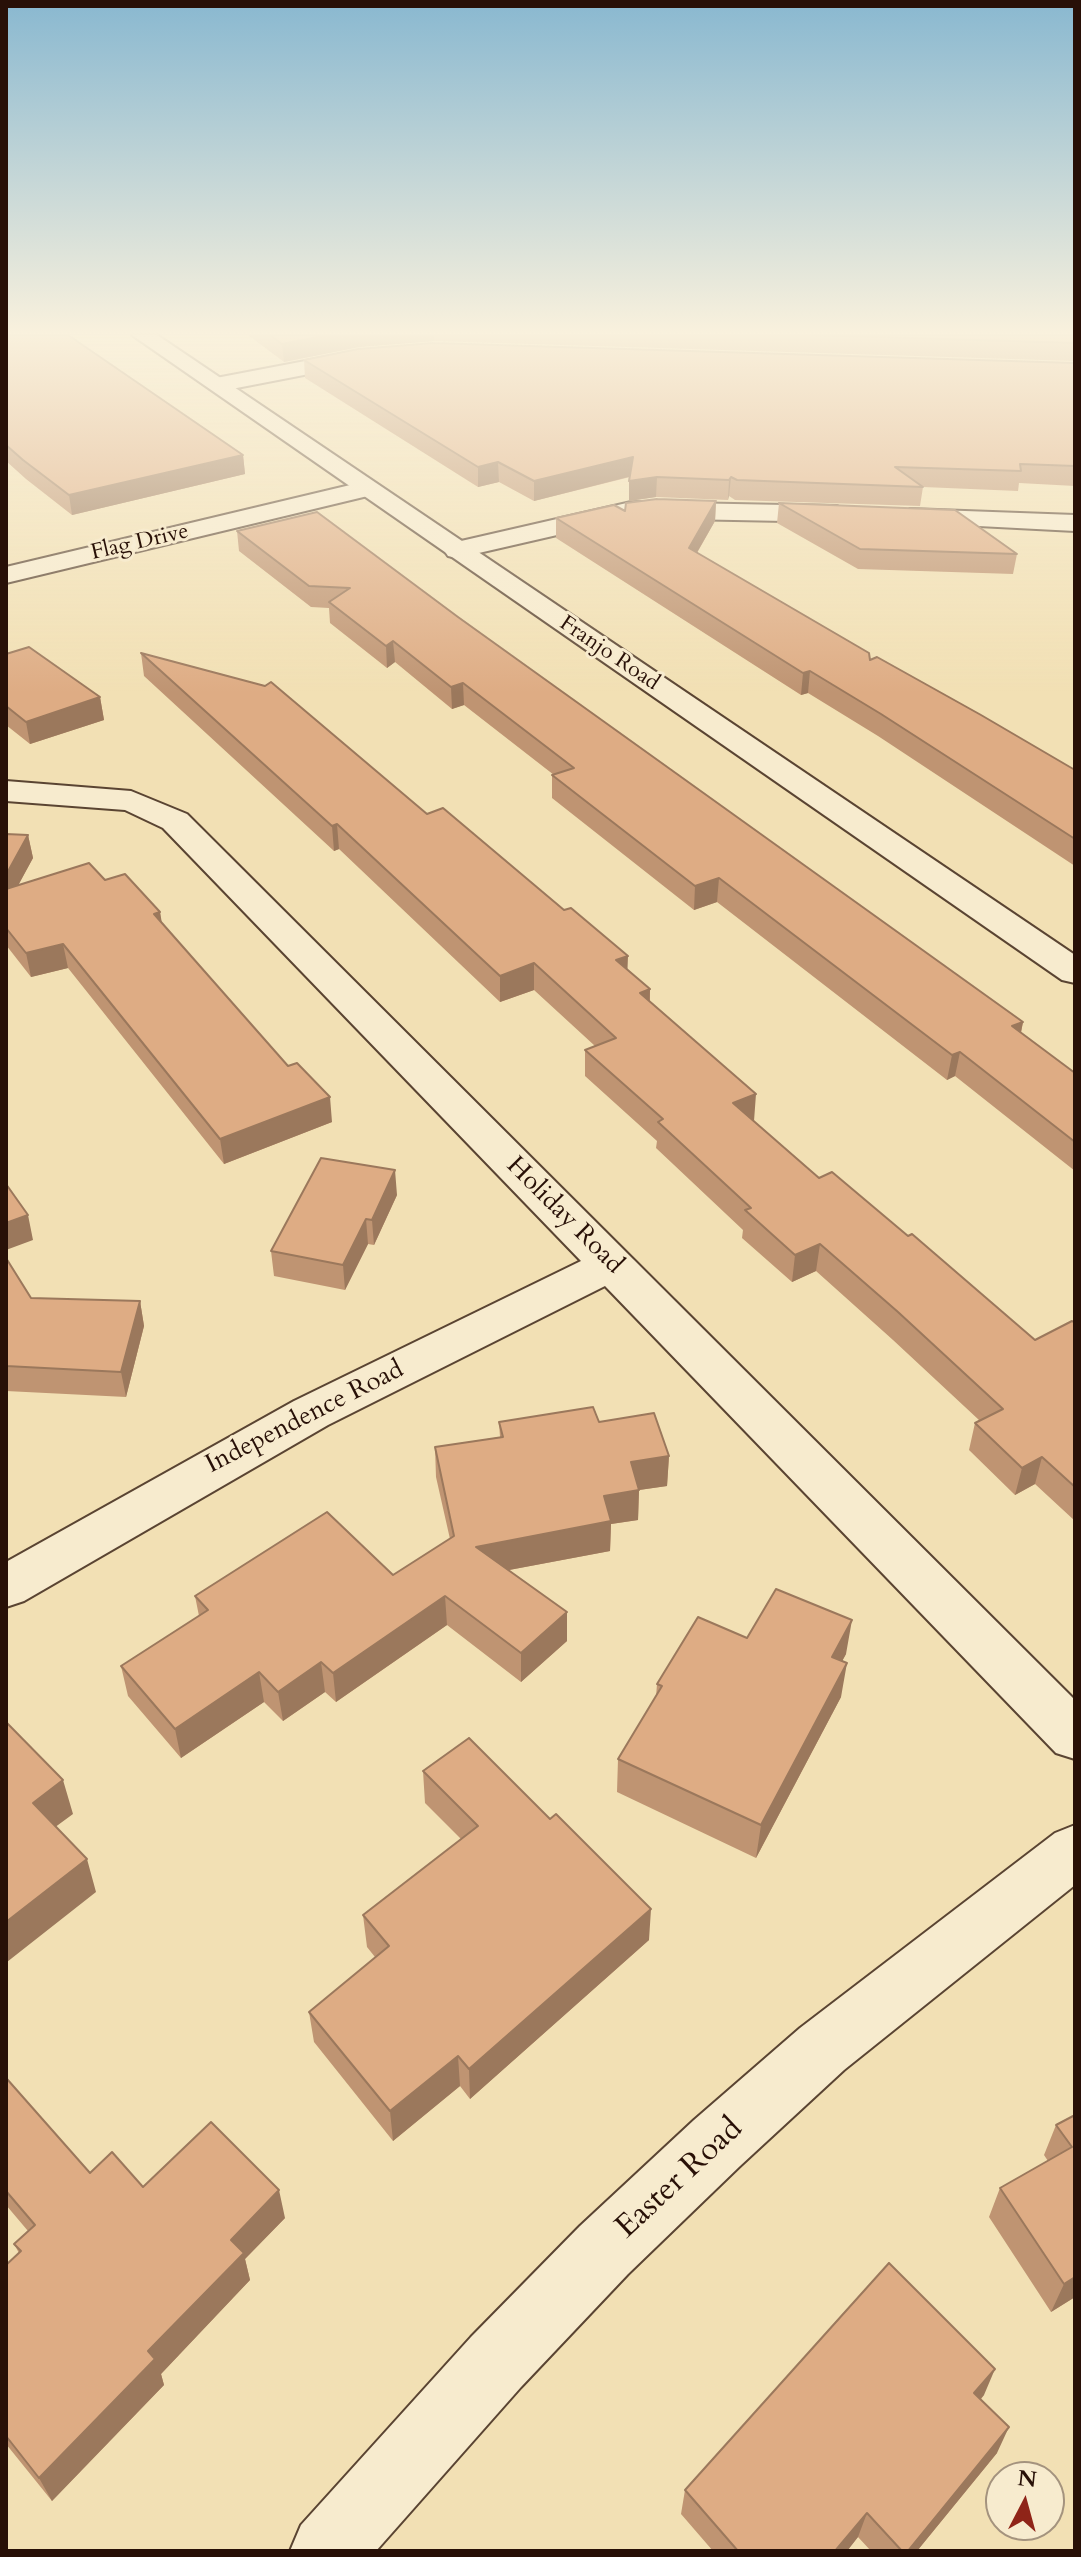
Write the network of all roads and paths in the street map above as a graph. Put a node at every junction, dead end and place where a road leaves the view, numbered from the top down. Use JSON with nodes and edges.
{"nodes":[{"id":1,"x":317,"y":454,"type":"edge"},
{"id":2,"x":367,"y":489,"type":"junction"},
{"id":3,"x":1075,"y":523,"type":"edge"},
{"id":4,"x":457,"y":550,"type":"junction"},
{"id":5,"x":6,"y":575,"type":"edge"},
{"id":6,"x":6,"y":791,"type":"edge"},
{"id":7,"x":1075,"y":972,"type":"edge"},
{"id":8,"x":612,"y":1264,"type":"junction"},
{"id":9,"x":6,"y":1587,"type":"edge"},
{"id":10,"x":1075,"y":1736,"type":"edge"},
{"id":11,"x":1075,"y":1851,"type":"edge"},
{"id":12,"x":327,"y":2551,"type":"edge"}],
"edges":[{"from":1,"to":2,"type":"street","name":"Franjo Road"},
{"from":2,"to":4,"type":"street","name":"Franjo Road"},
{"from":2,"to":5,"type":"street","name":"Flag Drive"},
{"from":3,"to":4,"type":"street"},
{"from":4,"to":7,"type":"street","name":"Franjo Road"},
{"from":6,"to":8,"type":"street","name":"Holiday Road"},
{"from":8,"to":9,"type":"street","name":"Independence Road"},
{"from":8,"to":10,"type":"street","name":"Holiday Road"},
{"from":11,"to":12,"type":"street","name":"Easter Road"}]}
